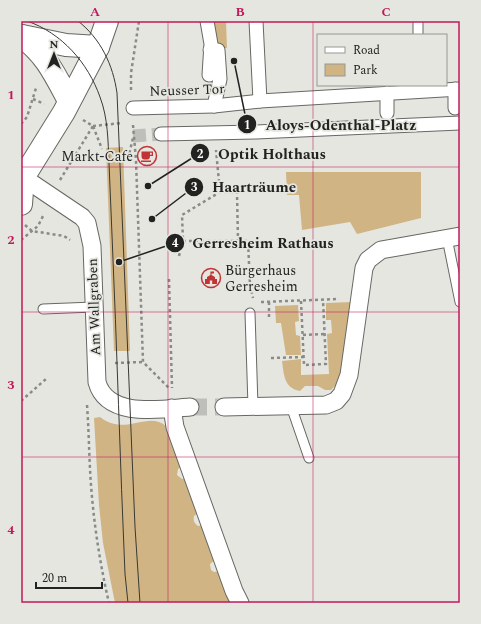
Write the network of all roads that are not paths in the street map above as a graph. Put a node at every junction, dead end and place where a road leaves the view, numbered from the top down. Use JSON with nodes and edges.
{"nodes":[{"id":1,"x":106,"y":21,"type":"edge"},
{"id":2,"x":207,"y":21,"type":"edge"},
{"id":3,"x":256,"y":21,"type":"edge"},
{"id":4,"x":418,"y":21,"type":"edge"},
{"id":5,"x":418,"y":34,"type":"edge"},
{"id":6,"x":21,"y":36,"type":"edge"},
{"id":7,"x":98,"y":47,"type":"junction"},
{"id":8,"x":210,"y":50,"type":"junction"},
{"id":9,"x":421,"y":88,"type":"edge"},
{"id":10,"x":457,"y":89,"type":"edge"},
{"id":11,"x":387,"y":93,"type":"junction"},
{"id":12,"x":69,"y":101,"type":"junction"},
{"id":13,"x":260,"y":101,"type":"junction"},
{"id":14,"x":214,"y":106,"type":"junction"},
{"id":15,"x":133,"y":108,"type":"road end"},
{"id":16,"x":456,"y":120,"type":"edge"},
{"id":17,"x":387,"y":122,"type":"junction"},
{"id":18,"x":161,"y":134,"type":"tunnel mouth"},
{"id":19,"x":22,"y":178,"type":"edge"},
{"id":20,"x":23,"y":214,"type":"edge"},
{"id":21,"x":454,"y":237,"type":"edge"},
{"id":22,"x":460,"y":302,"type":"edge"},
{"id":23,"x":94,"y":307,"type":"junction"},
{"id":24,"x":43,"y":309,"type":"dead end"},
{"id":25,"x":250,"y":313,"type":"dead end"},
{"id":26,"x":224,"y":406,"type":"tunnel mouth"},
{"id":27,"x":253,"y":406,"type":"junction"},
{"id":28,"x":291,"y":406,"type":"junction"},
{"id":29,"x":190,"y":407,"type":"tunnel mouth"},
{"id":30,"x":172,"y":408,"type":"junction"},
{"id":31,"x":309,"y":458,"type":"dead end"},
{"id":32,"x":240,"y":603,"type":"edge"}],
"edges":[{"from":1,"to":7,"type":"main road"},
{"from":2,"to":8,"type":"street"},
{"from":3,"to":13,"type":"street"},
{"from":4,"to":5,"type":"lane"},
{"from":6,"to":7,"type":"main road"},
{"from":6,"to":12,"type":"main road"},
{"from":7,"to":12,"type":"main road"},
{"from":8,"to":14,"type":"street"},
{"from":8,"to":14,"type":"street"},
{"from":9,"to":10,"type":"street","name":"Neusser Tor"},
{"from":9,"to":11,"type":"street","name":"Neusser Tor"},
{"from":10,"to":16,"type":"street","name":"Neusser Tor"},
{"from":11,"to":13,"type":"street","name":"Neusser Tor"},
{"from":11,"to":17,"type":"street"},
{"from":12,"to":19,"type":"main road"},
{"from":13,"to":14,"type":"street","name":"Neusser Tor"},
{"from":14,"to":15,"type":"street","name":"Neusser Tor"},
{"from":16,"to":17,"type":"street","name":"Neusser Tor"},
{"from":17,"to":18,"type":"street","name":"Neusser Tor"},
{"from":19,"to":20,"type":"main road"},
{"from":19,"to":23,"type":"street","name":"Am Wallgraben"},
{"from":21,"to":22,"type":"lane"},
{"from":21,"to":28,"type":"street"},
{"from":23,"to":24,"type":"lane"},
{"from":23,"to":30,"type":"street","name":"Am Wallgraben"},
{"from":25,"to":27,"type":"lane"},
{"from":26,"to":27,"type":"street"},
{"from":27,"to":28,"type":"street"},
{"from":28,"to":31,"type":"lane"},
{"from":29,"to":30,"type":"street","name":"Am Wallgraben"},
{"from":30,"to":32,"type":"street"}]}
